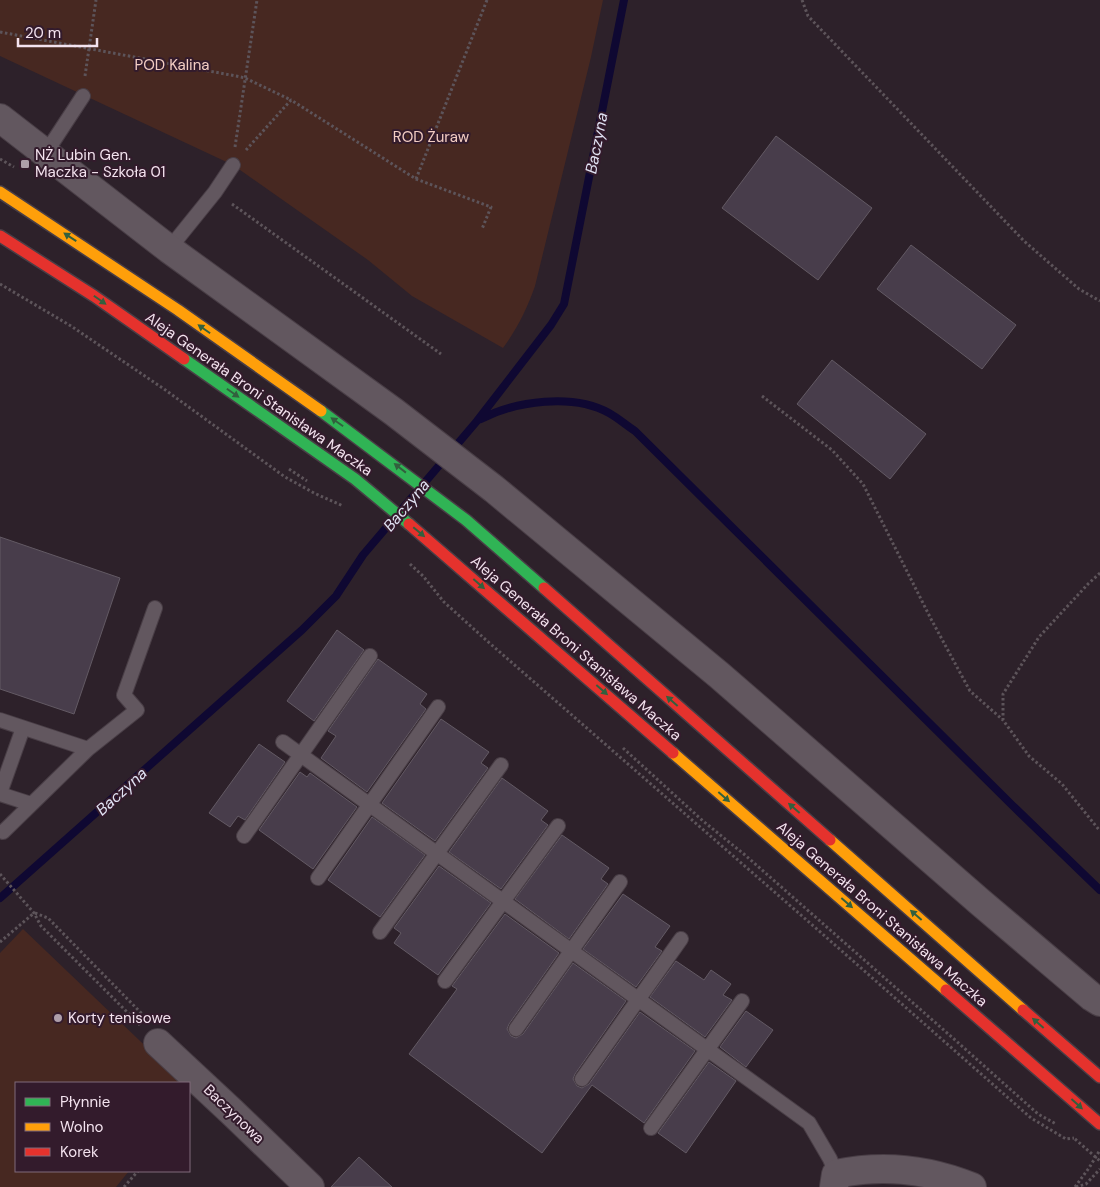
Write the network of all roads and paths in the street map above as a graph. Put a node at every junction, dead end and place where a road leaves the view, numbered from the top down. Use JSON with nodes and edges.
{"nodes":[{"id":1,"x":96,"y":0,"type":"edge"},
{"id":2,"x":257,"y":0,"type":"edge"},
{"id":3,"x":487,"y":0,"type":"edge"},
{"id":4,"x":802,"y":0,"type":"edge"},
{"id":5,"x":0,"y":32,"type":"edge"},
{"id":6,"x":88,"y":48,"type":"junction"},
{"id":7,"x":245,"y":78,"type":"junction"},
{"id":8,"x":83,"y":96,"type":"joint"},
{"id":9,"x":291,"y":100,"type":"junction"},
{"id":10,"x":0,"y":118,"type":"edge"},
{"id":11,"x":45,"y":154,"type":"junction"},
{"id":12,"x":233,"y":165,"type":"junction"},
{"id":13,"x":416,"y":179,"type":"junction"},
{"id":14,"x":0,"y":192,"type":"edge"},
{"id":15,"x":215,"y":192,"type":"junction"},
{"id":16,"x":482,"y":229,"type":"dead end"},
{"id":17,"x":0,"y":236,"type":"edge"},
{"id":18,"x":169,"y":249,"type":"junction"},
{"id":19,"x":0,"y":284,"type":"edge"},
{"id":20,"x":1100,"y":301,"type":"edge"},
{"id":21,"x":441,"y":354,"type":"dead end"},
{"id":22,"x":762,"y":396,"type":"dead end"},
{"id":23,"x":342,"y":506,"type":"dead end"},
{"id":24,"x":1100,"y":573,"type":"edge"},
{"id":25,"x":423,"y":576,"type":"dead end"},
{"id":26,"x":155,"y":608,"type":"dead end"},
{"id":27,"x":370,"y":656,"type":"dead end"},
{"id":28,"x":438,"y":707,"type":"dead end"},
{"id":29,"x":0,"y":720,"type":"edge"},
{"id":30,"x":1003,"y":720,"type":"junction"},
{"id":31,"x":23,"y":728,"type":"junction"},
{"id":32,"x":283,"y":742,"type":"dead end"},
{"id":33,"x":620,"y":745,"type":"dead end"},
{"id":34,"x":88,"y":749,"type":"junction"},
{"id":35,"x":301,"y":755,"type":"junction"},
{"id":36,"x":501,"y":765,"type":"dead end"},
{"id":37,"x":0,"y":793,"type":"edge"},
{"id":38,"x":31,"y":804,"type":"junction"},
{"id":39,"x":369,"y":804,"type":"junction"},
{"id":40,"x":558,"y":826,"type":"dead end"},
{"id":41,"x":1100,"y":831,"type":"edge"},
{"id":42,"x":3,"y":832,"type":"dead end"},
{"id":43,"x":244,"y":836,"type":"dead end"},
{"id":44,"x":437,"y":854,"type":"junction"},
{"id":45,"x":0,"y":874,"type":"edge"},
{"id":46,"x":318,"y":878,"type":"dead end"},
{"id":47,"x":620,"y":882,"type":"dead end"},
{"id":48,"x":503,"y":901,"type":"junction"},
{"id":49,"x":34,"y":913,"type":"junction"},
{"id":50,"x":380,"y":932,"type":"dead end"},
{"id":51,"x":681,"y":939,"type":"dead end"},
{"id":52,"x":0,"y":942,"type":"edge"},
{"id":53,"x":571,"y":950,"type":"junction"},
{"id":54,"x":446,"y":980,"type":"dead end"},
{"id":55,"x":638,"y":1000,"type":"junction"},
{"id":56,"x":742,"y":1001,"type":"dead end"},
{"id":57,"x":1100,"y":1002,"type":"edge"},
{"id":58,"x":516,"y":1029,"type":"dead end"},
{"id":59,"x":161,"y":1046,"type":"junction"},
{"id":60,"x":708,"y":1049,"type":"junction"},
{"id":61,"x":1100,"y":1077,"type":"edge"},
{"id":62,"x":582,"y":1079,"type":"dead end"},
{"id":63,"x":1100,"y":1124,"type":"edge"},
{"id":64,"x":651,"y":1128,"type":"dead end"},
{"id":65,"x":1062,"y":1128,"type":"dead end"},
{"id":66,"x":1071,"y":1132,"type":"dead end"},
{"id":67,"x":1075,"y":1139,"type":"junction"},
{"id":68,"x":1100,"y":1150,"type":"edge"},
{"id":69,"x":1100,"y":1161,"type":"edge"},
{"id":70,"x":1100,"y":1169,"type":"edge"},
{"id":71,"x":137,"y":1172,"type":"edge"},
{"id":72,"x":835,"y":1181,"type":"edge"},
{"id":73,"x":124,"y":1187,"type":"edge"},
{"id":74,"x":310,"y":1187,"type":"edge"},
{"id":75,"x":972,"y":1187,"type":"edge"},
{"id":76,"x":1075,"y":1187,"type":"edge"}],
"edges":[{"from":1,"to":6,"type":"path"},
{"from":2,"to":7,"type":"path"},
{"from":3,"to":13,"type":"path"},
{"from":4,"to":20,"type":"path"},
{"from":5,"to":6,"type":"path"},
{"from":6,"to":7,"type":"path"},
{"from":6,"to":8,"type":"path"},
{"from":7,"to":9,"type":"path"},
{"from":7,"to":12,"type":"path"},
{"from":8,"to":11,"type":"lane"},
{"from":9,"to":12,"type":"path"},
{"from":9,"to":13,"type":"path"},
{"from":10,"to":11,"type":"street"},
{"from":11,"to":18,"type":"street"},
{"from":12,"to":15,"type":"lane"},
{"from":13,"to":16,"type":"path"},
{"from":61,"to":14,"type":"main road","name":"Aleja Generała Broni Stanisława Maczka","one_way":true},
{"from":15,"to":18,"type":"lane"},
{"from":15,"to":21,"type":"path"},
{"from":17,"to":63,"type":"main road","name":"Aleja Generała Broni Stanisława Maczka","one_way":true},
{"from":18,"to":57,"type":"street"},
{"from":19,"to":23,"type":"path"},
{"from":22,"to":30,"type":"path"},
{"from":24,"to":30,"type":"path"},
{"from":25,"to":67,"type":"path"},
{"from":26,"to":34,"type":"lane"},
{"from":27,"to":35,"type":"lane"},
{"from":28,"to":39,"type":"lane"},
{"from":29,"to":31,"type":"lane"},
{"from":30,"to":41,"type":"path"},
{"from":31,"to":34,"type":"lane"},
{"from":31,"to":37,"type":"lane"},
{"from":32,"to":35,"type":"lane"},
{"from":33,"to":65,"type":"path"},
{"from":34,"to":38,"type":"lane"},
{"from":35,"to":39,"type":"lane"},
{"from":35,"to":43,"type":"lane"},
{"from":36,"to":44,"type":"lane"},
{"from":37,"to":38,"type":"lane"},
{"from":38,"to":42,"type":"lane"},
{"from":39,"to":44,"type":"lane"},
{"from":39,"to":46,"type":"lane"},
{"from":40,"to":48,"type":"lane"},
{"from":44,"to":48,"type":"lane"},
{"from":44,"to":50,"type":"lane"},
{"from":45,"to":49,"type":"path"},
{"from":47,"to":53,"type":"lane"},
{"from":48,"to":53,"type":"lane"},
{"from":48,"to":54,"type":"lane"},
{"from":49,"to":52,"type":"path"},
{"from":49,"to":59,"type":"path"},
{"from":49,"to":59,"type":"path"},
{"from":51,"to":55,"type":"lane"},
{"from":53,"to":55,"type":"lane"},
{"from":53,"to":58,"type":"lane"},
{"from":55,"to":60,"type":"lane"},
{"from":55,"to":62,"type":"lane"},
{"from":56,"to":60,"type":"lane"},
{"from":59,"to":74,"type":"street","name":"Baczynowa"},
{"from":60,"to":64,"type":"lane"},
{"from":60,"to":72,"type":"lane"},
{"from":66,"to":67,"type":"path"},
{"from":67,"to":69,"type":"path","bridge":true},
{"from":68,"to":76,"type":"path"},
{"from":70,"to":76,"type":"path"},
{"from":71,"to":73,"type":"path"},
{"from":72,"to":75,"type":"street"}]}
